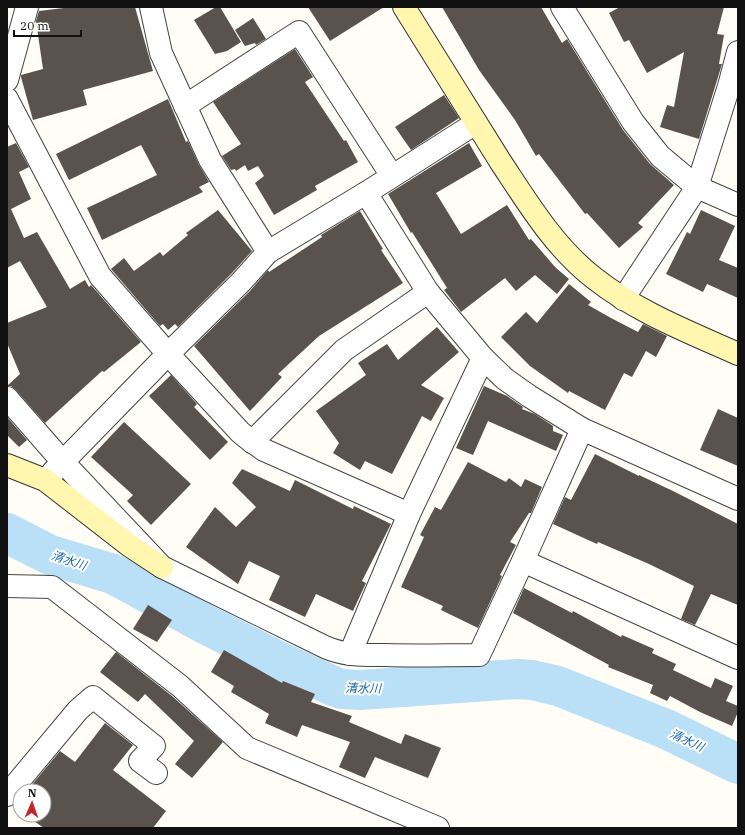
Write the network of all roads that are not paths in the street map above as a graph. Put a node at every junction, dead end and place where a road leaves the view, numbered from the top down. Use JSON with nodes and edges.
{"nodes":[{"id":1,"x":27,"y":7,"type":"edge"},
{"id":2,"x":151,"y":7,"type":"edge"},
{"id":3,"x":404,"y":7,"type":"edge"},
{"id":4,"x":562,"y":7,"type":"edge"},
{"id":5,"x":738,"y":52,"type":"edge"},
{"id":6,"x":7,"y":80,"type":"edge"},
{"id":7,"x":733,"y":88,"type":"edge"},
{"id":8,"x":7,"y":99,"type":"edge"},
{"id":9,"x":185,"y":106,"type":"junction"},
{"id":10,"x":476,"y":123,"type":"junction"},
{"id":11,"x":392,"y":176,"type":"junction"},
{"id":12,"x":696,"y":187,"type":"junction"},
{"id":13,"x":366,"y":193,"type":"junction"},
{"id":14,"x":738,"y":205,"type":"edge"},
{"id":15,"x":268,"y":252,"type":"junction"},
{"id":16,"x":428,"y":292,"type":"junction"},
{"id":17,"x":623,"y":299,"type":"junction"},
{"id":18,"x":168,"y":354,"type":"junction"},
{"id":19,"x":738,"y":354,"type":"edge"},
{"id":20,"x":483,"y":358,"type":"junction"},
{"id":21,"x":7,"y":398,"type":"edge"},
{"id":22,"x":582,"y":429,"type":"junction"},
{"id":23,"x":252,"y":442,"type":"junction"},
{"id":24,"x":62,"y":461,"type":"junction"},
{"id":25,"x":7,"y":465,"type":"edge"},
{"id":26,"x":45,"y":480,"type":"junction"},
{"id":27,"x":738,"y":499,"type":"edge"},
{"id":28,"x":409,"y":514,"type":"junction"},
{"id":29,"x":523,"y":561,"type":"junction"},
{"id":30,"x":162,"y":567,"type":"junction"},
{"id":31,"x":7,"y":586,"type":"edge"},
{"id":32,"x":350,"y":654,"type":"junction"},
{"id":33,"x":738,"y":658,"type":"edge"},
{"id":34,"x":156,"y":773,"type":"dead end"},
{"id":35,"x":7,"y":795,"type":"edge"},
{"id":36,"x":438,"y":828,"type":"edge"}],
"edges":[{"from":1,"to":6,"type":"street"},
{"from":2,"to":9,"type":"street"},
{"from":3,"to":10,"type":"street"},
{"from":4,"to":12,"type":"street"},
{"from":5,"to":7,"type":"street"},
{"from":7,"to":12,"type":"street"},
{"from":8,"to":18,"type":"street"},
{"from":9,"to":11,"type":"street"},
{"from":9,"to":15,"type":"street"},
{"from":10,"to":11,"type":"street"},
{"from":10,"to":17,"type":"street"},
{"from":11,"to":13,"type":"street"},
{"from":12,"to":14,"type":"street"},
{"from":12,"to":17,"type":"street"},
{"from":13,"to":15,"type":"street"},
{"from":13,"to":16,"type":"street"},
{"from":15,"to":18,"type":"street"},
{"from":16,"to":20,"type":"street"},
{"from":16,"to":23,"type":"street"},
{"from":17,"to":19,"type":"street"},
{"from":18,"to":23,"type":"street"},
{"from":18,"to":24,"type":"street"},
{"from":20,"to":22,"type":"street"},
{"from":20,"to":28,"type":"street"},
{"from":21,"to":24,"type":"street"},
{"from":22,"to":27,"type":"street"},
{"from":22,"to":29,"type":"street"},
{"from":23,"to":28,"type":"street"},
{"from":24,"to":26,"type":"street"},
{"from":24,"to":30,"type":"street"},
{"from":25,"to":26,"type":"street"},
{"from":26,"to":30,"type":"street"},
{"from":28,"to":32,"type":"street"},
{"from":29,"to":32,"type":"street"},
{"from":29,"to":33,"type":"street"},
{"from":30,"to":32,"type":"street"},
{"from":31,"to":36,"type":"street"},
{"from":34,"to":35,"type":"street"}]}
